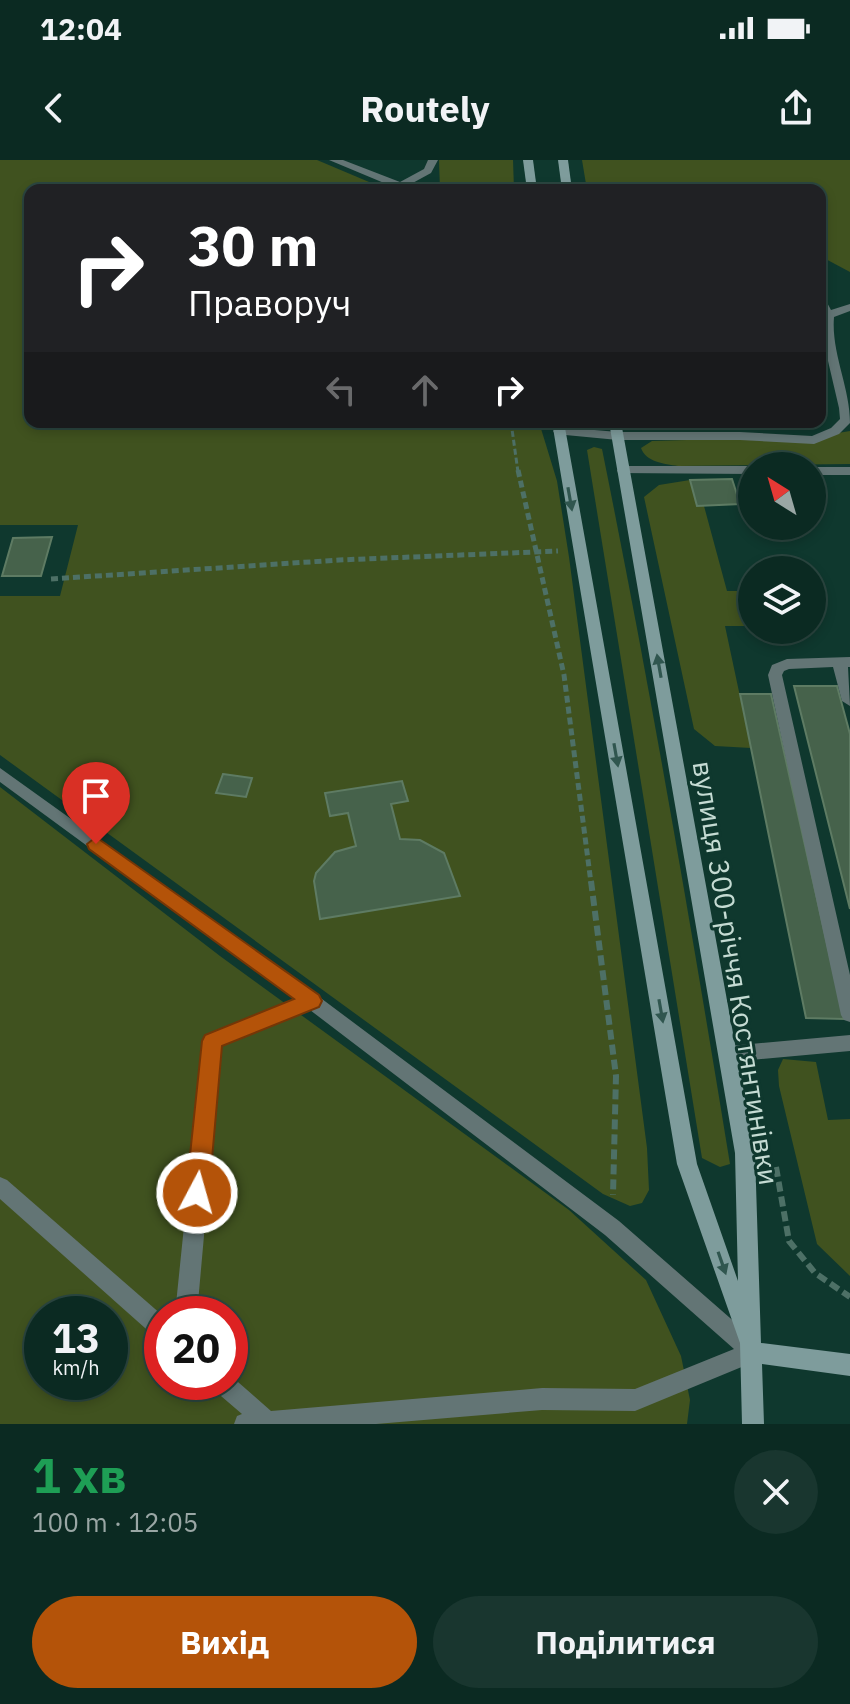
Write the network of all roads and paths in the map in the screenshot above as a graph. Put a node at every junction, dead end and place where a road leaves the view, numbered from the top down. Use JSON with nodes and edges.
{"nodes":[{"id":1,"x":334,"y":160,"type":"edge"},
{"id":2,"x":433,"y":160,"type":"edge"},
{"id":3,"x":528,"y":160,"type":"edge"},
{"id":4,"x":563,"y":160,"type":"edge"},
{"id":5,"x":395,"y":184,"type":"edge"},
{"id":6,"x":404,"y":184,"type":"edge"},
{"id":7,"x":531,"y":184,"type":"edge"},
{"id":8,"x":566,"y":184,"type":"edge"},
{"id":9,"x":850,"y":307,"type":"edge"},
{"id":10,"x":826,"y":311,"type":"edge"},
{"id":11,"x":828,"y":315,"type":"junction"},
{"id":12,"x":512,"y":428,"type":"edge"},
{"id":13,"x":558,"y":428,"type":"edge"},
{"id":14,"x":588,"y":428,"type":"edge"},
{"id":15,"x":617,"y":429,"type":"edge"},
{"id":16,"x":739,"y":429,"type":"edge"},
{"id":17,"x":623,"y":470,"type":"junction"},
{"id":18,"x":738,"y":470,"type":"edge"},
{"id":19,"x":826,"y":471,"type":"edge"},
{"id":20,"x":850,"y":471,"type":"edge"},
{"id":21,"x":579,"y":549,"type":"junction"},
{"id":22,"x":536,"y":554,"type":"junction"},
{"id":23,"x":51,"y":579,"type":"dead end"},
{"id":24,"x":844,"y":663,"type":"edge"},
{"id":25,"x":850,"y":701,"type":"edge"},
{"id":26,"x":0,"y":774,"type":"edge"},
{"id":27,"x":312,"y":1001,"type":"junction"},
{"id":28,"x":850,"y":1015,"type":"edge"},
{"id":29,"x":850,"y":1043,"type":"edge"},
{"id":30,"x":729,"y":1054,"type":"junction"},
{"id":31,"x":775,"y":1163,"type":"dead end"},
{"id":32,"x":0,"y":1186,"type":"edge"},
{"id":33,"x":612,"y":1228,"type":"junction"},
{"id":34,"x":188,"y":1296,"type":"edge"},
{"id":35,"x":850,"y":1297,"type":"edge"},
{"id":36,"x":144,"y":1313,"type":"edge"},
{"id":37,"x":753,"y":1352,"type":"junction"},
{"id":38,"x":850,"y":1365,"type":"edge"},
{"id":39,"x":237,"y":1400,"type":"edge"},
{"id":40,"x":256,"y":1423,"type":"edge"},
{"id":41,"x":753,"y":1424,"type":"edge"}],
"edges":[{"from":1,"to":5,"type":"street"},
{"from":2,"to":6,"type":"street"},
{"from":3,"to":7,"type":"street"},
{"from":4,"to":8,"type":"street"},
{"from":9,"to":11,"type":"street"},
{"from":10,"to":11,"type":"street"},
{"from":11,"to":16,"type":"street"},
{"from":12,"to":22,"type":"path"},
{"from":13,"to":21,"type":"street","one_way":true},
{"from":14,"to":15,"type":"street"},
{"from":15,"to":16,"type":"street"},
{"from":15,"to":17,"type":"street","name":"вулиця 300-річчя Костянтинівки"},
{"from":17,"to":18,"type":"street"},
{"from":30,"to":17,"type":"street","name":"вулиця 300-річчя Костянтинівки","one_way":true},
{"from":19,"to":20,"type":"street"},
{"from":21,"to":22,"type":"path"},
{"from":21,"to":37,"type":"street","one_way":true},
{"from":22,"to":23,"type":"path"},
{"from":22,"to":33,"type":"path"},
{"from":24,"to":25,"type":"street"},
{"from":24,"to":28,"type":"street"},
{"from":26,"to":27,"type":"street"},
{"from":27,"to":33,"type":"street"},
{"from":27,"to":34,"type":"street"},
{"from":29,"to":30,"type":"street"},
{"from":30,"to":37,"type":"street","name":"вулиця 300-річчя Костянтинівки"},
{"from":31,"to":35,"type":"path"},
{"from":32,"to":36,"type":"street"},
{"from":33,"to":37,"type":"street"},
{"from":37,"to":38,"type":"street"},
{"from":37,"to":40,"type":"street"},
{"from":37,"to":41,"type":"street","name":"вулиця 300-річчя Костянтинівки"},
{"from":39,"to":40,"type":"street"}]}
